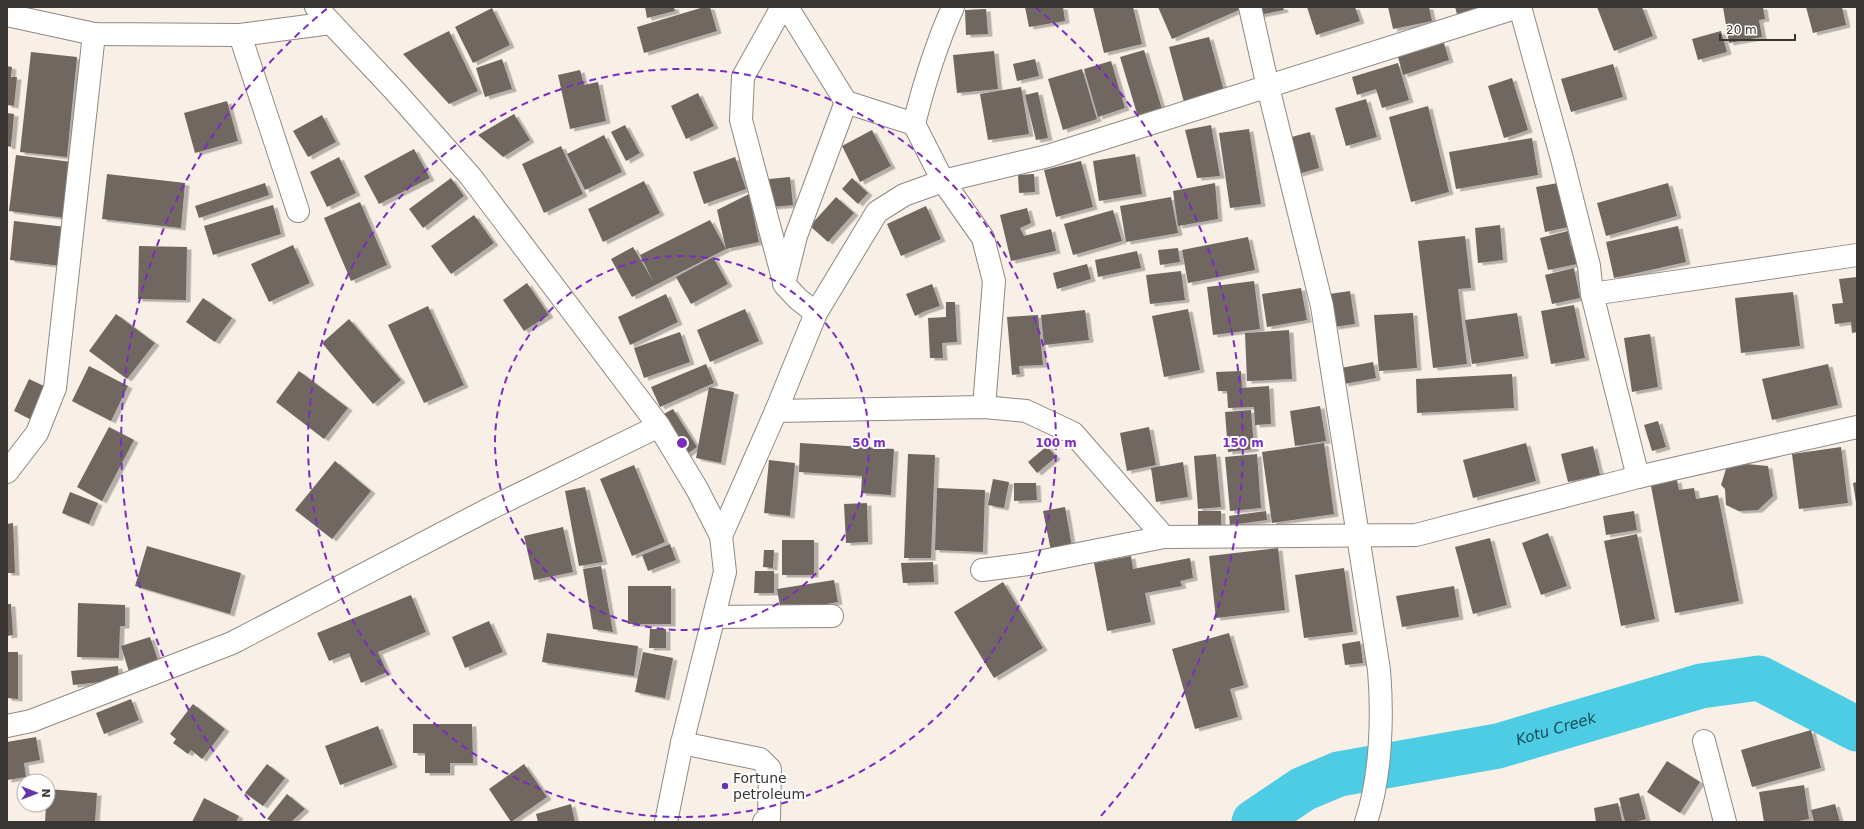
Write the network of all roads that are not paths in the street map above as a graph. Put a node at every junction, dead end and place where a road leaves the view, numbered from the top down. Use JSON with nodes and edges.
{"nodes":[{"id":1,"x":316,"y":7,"type":"edge"},
{"id":2,"x":782,"y":7,"type":"edge"},
{"id":3,"x":787,"y":7,"type":"edge"},
{"id":4,"x":953,"y":7,"type":"edge"},
{"id":5,"x":1250,"y":7,"type":"edge"},
{"id":6,"x":1519,"y":7,"type":"edge"},
{"id":7,"x":7,"y":15,"type":"edge"},
{"id":8,"x":331,"y":22,"type":"junction"},
{"id":9,"x":94,"y":34,"type":"junction"},
{"id":10,"x":240,"y":36,"type":"junction"},
{"id":11,"x":1268,"y":87,"type":"junction"},
{"id":12,"x":846,"y":102,"type":"junction"},
{"id":13,"x":914,"y":124,"type":"junction"},
{"id":14,"x":943,"y":181,"type":"junction"},
{"id":15,"x":298,"y":211,"type":"dead end"},
{"id":16,"x":1857,"y":256,"type":"edge"},
{"id":17,"x":784,"y":284,"type":"junction"},
{"id":18,"x":1592,"y":294,"type":"junction"},
{"id":19,"x":816,"y":313,"type":"junction"},
{"id":20,"x":984,"y":407,"type":"junction"},
{"id":21,"x":776,"y":411,"type":"junction"},
{"id":22,"x":658,"y":426,"type":"junction"},
{"id":23,"x":1857,"y":427,"type":"edge"},
{"id":24,"x":7,"y":472,"type":"edge"},
{"id":25,"x":1638,"y":477,"type":"junction"},
{"id":26,"x":721,"y":536,"type":"junction"},
{"id":27,"x":1359,"y":536,"type":"junction"},
{"id":28,"x":1164,"y":537,"type":"junction"},
{"id":29,"x":982,"y":570,"type":"dead end"},
{"id":30,"x":832,"y":616,"type":"dead end"},
{"id":31,"x":715,"y":617,"type":"junction"},
{"id":32,"x":7,"y":726,"type":"edge"},
{"id":33,"x":1704,"y":741,"type":"dead end"},
{"id":34,"x":682,"y":743,"type":"junction"},
{"id":35,"x":666,"y":822,"type":"edge"},
{"id":36,"x":764,"y":822,"type":"edge"},
{"id":37,"x":1366,"y":822,"type":"edge"},
{"id":38,"x":1725,"y":822,"type":"edge"}],
"edges":[{"from":1,"to":8,"type":"street"},
{"from":2,"to":17,"type":"street"},
{"from":3,"to":12,"type":"street"},
{"from":4,"to":13,"type":"street"},
{"from":5,"to":11,"type":"street"},
{"from":6,"to":11,"type":"street"},
{"from":6,"to":18,"type":"street"},
{"from":7,"to":9,"type":"street"},
{"from":8,"to":10,"type":"street"},
{"from":8,"to":22,"type":"street"},
{"from":9,"to":10,"type":"street"},
{"from":9,"to":24,"type":"street"},
{"from":10,"to":15,"type":"street"},
{"from":11,"to":14,"type":"street"},
{"from":11,"to":27,"type":"street"},
{"from":12,"to":13,"type":"street"},
{"from":12,"to":17,"type":"street"},
{"from":13,"to":14,"type":"street"},
{"from":14,"to":19,"type":"street"},
{"from":14,"to":20,"type":"street"},
{"from":16,"to":18,"type":"street"},
{"from":17,"to":19,"type":"street"},
{"from":18,"to":25,"type":"street"},
{"from":19,"to":21,"type":"street"},
{"from":20,"to":21,"type":"street"},
{"from":20,"to":28,"type":"street"},
{"from":21,"to":26,"type":"street"},
{"from":22,"to":26,"type":"street"},
{"from":22,"to":32,"type":"street"},
{"from":23,"to":25,"type":"street"},
{"from":25,"to":27,"type":"street"},
{"from":26,"to":31,"type":"street"},
{"from":27,"to":28,"type":"street"},
{"from":27,"to":37,"type":"street"},
{"from":28,"to":29,"type":"street"},
{"from":30,"to":31,"type":"street"},
{"from":31,"to":34,"type":"street"},
{"from":33,"to":38,"type":"street"},
{"from":34,"to":35,"type":"street"},
{"from":34,"to":36,"type":"street"}]}
